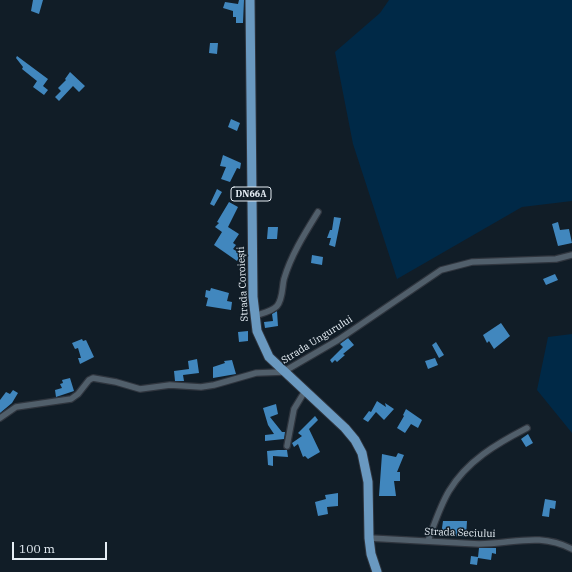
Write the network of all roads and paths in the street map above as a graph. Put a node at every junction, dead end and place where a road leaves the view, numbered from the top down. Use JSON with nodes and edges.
{"nodes":[{"id":1,"x":250,"y":0,"type":"edge"},
{"id":2,"x":318,"y":212,"type":"dead end"},
{"id":3,"x":572,"y":255,"type":"edge"},
{"id":4,"x":254,"y":316,"type":"junction"},
{"id":5,"x":286,"y":375,"type":"junction"},
{"id":6,"x":305,"y":391,"type":"junction"},
{"id":7,"x":0,"y":418,"type":"edge"},
{"id":8,"x":527,"y":428,"type":"dead end"},
{"id":9,"x":287,"y":446,"type":"dead end"},
{"id":10,"x":369,"y":538,"type":"junction"},
{"id":11,"x":428,"y":542,"type":"junction"},
{"id":12,"x":572,"y":549,"type":"edge"},
{"id":13,"x":377,"y":572,"type":"edge"}],
"edges":[{"from":1,"to":4,"type":"main road","name":"Strada Coroiești","number":"DN66A"},
{"from":2,"to":4,"type":"street"},
{"from":3,"to":5,"type":"street","name":"Strada Ungurului"},
{"from":4,"to":5,"type":"main road","name":"Strada Coroiești","number":"DN66A"},
{"from":5,"to":6,"type":"main road","name":"Strada Coroiești","number":"DN66A"},
{"from":5,"to":7,"type":"street","name":"Strada Ungurului"},
{"from":6,"to":9,"type":"street"},
{"from":6,"to":10,"type":"main road","name":"Strada Coroiești","number":"DN66A"},
{"from":8,"to":11,"type":"street"},
{"from":10,"to":11,"type":"street","name":"Strada Seciului"},
{"from":10,"to":13,"type":"main road","name":"Strada Coroiești","number":"DN66A"},
{"from":11,"to":12,"type":"street","name":"Strada Seciului"}]}
